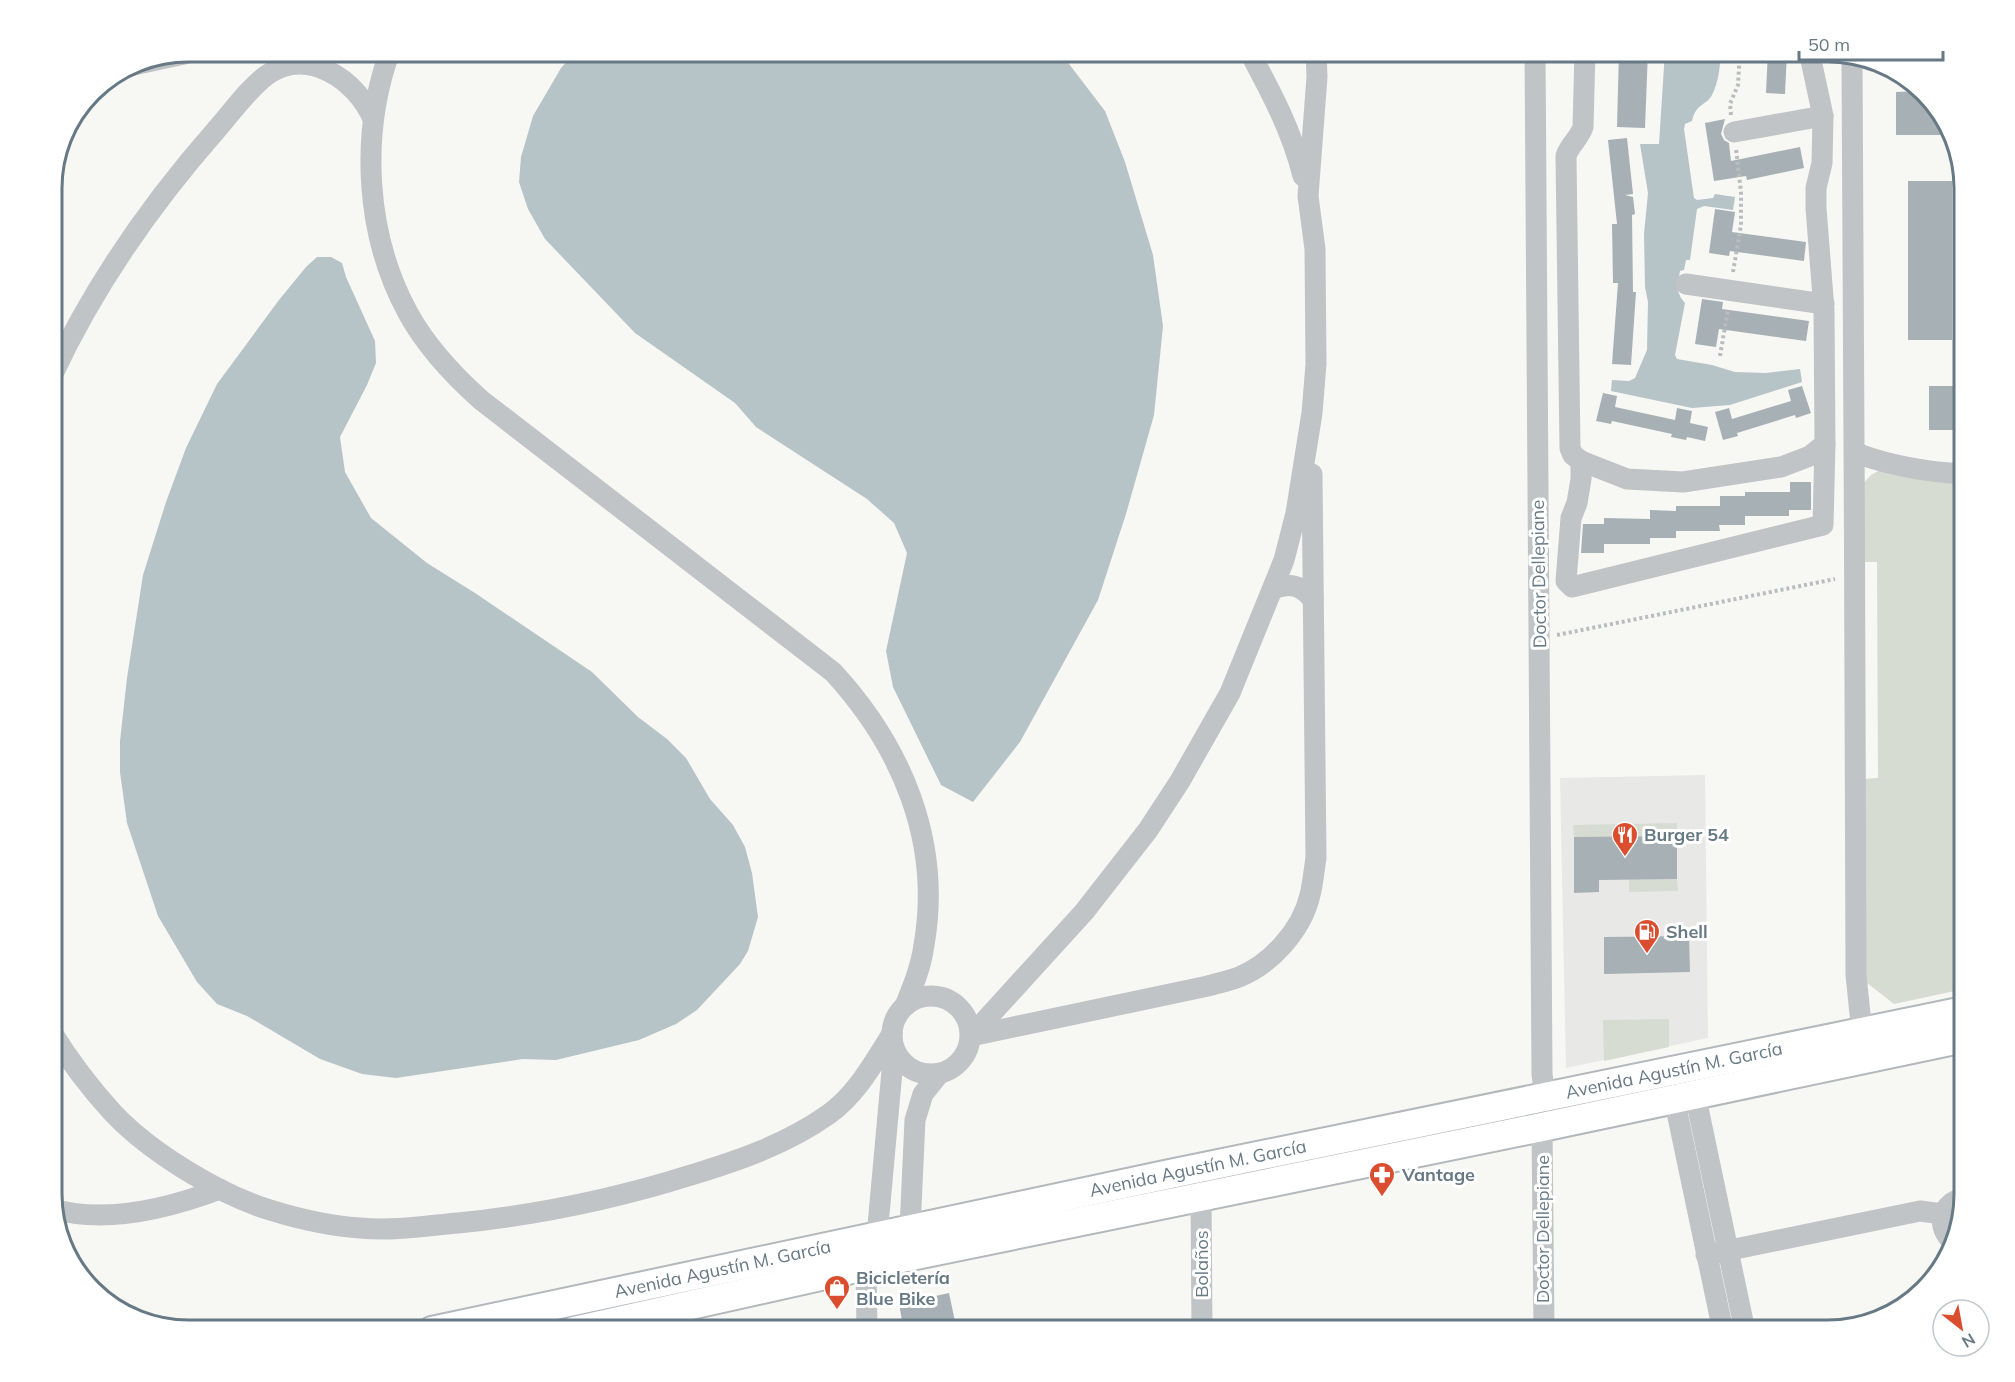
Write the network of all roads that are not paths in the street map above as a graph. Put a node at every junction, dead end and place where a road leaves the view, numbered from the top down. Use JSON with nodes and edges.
{"nodes":[{"id":1,"x":280,"y":62,"type":"edge"},
{"id":2,"x":296,"y":62,"type":"edge"},
{"id":3,"x":386,"y":62,"type":"edge"},
{"id":4,"x":1255,"y":62,"type":"edge"},
{"id":5,"x":1316,"y":62,"type":"edge"},
{"id":6,"x":1535,"y":62,"type":"edge"},
{"id":7,"x":1585,"y":62,"type":"edge"},
{"id":8,"x":1811,"y":62,"type":"edge"},
{"id":9,"x":1852,"y":65,"type":"edge"},
{"id":10,"x":1315,"y":97,"type":"junction"},
{"id":11,"x":1278,"y":106,"type":"junction"},
{"id":12,"x":1823,"y":117,"type":"junction"},
{"id":13,"x":373,"y":119,"type":"junction"},
{"id":14,"x":1734,"y":132,"type":"road end"},
{"id":15,"x":1308,"y":196,"type":"junction"},
{"id":16,"x":1686,"y":284,"type":"dead end"},
{"id":17,"x":1824,"y":304,"type":"junction"},
{"id":18,"x":62,"y":354,"type":"edge"},
{"id":19,"x":1312,"y":413,"type":"junction"},
{"id":20,"x":1825,"y":444,"type":"junction"},
{"id":21,"x":1856,"y":453,"type":"junction"},
{"id":22,"x":1581,"y":461,"type":"junction"},
{"id":23,"x":1954,"y":473,"type":"edge"},
{"id":24,"x":1273,"y":589,"type":"junction"},
{"id":25,"x":1313,"y":600,"type":"junction"},
{"id":26,"x":1019,"y":985,"type":"junction"},
{"id":27,"x":905,"y":1006,"type":"junction"},
{"id":28,"x":1954,"y":1013,"type":"edge"},
{"id":29,"x":1035,"y":1022,"type":"junction"},
{"id":30,"x":1862,"y":1033,"type":"junction"},
{"id":31,"x":971,"y":1036,"type":"junction"},
{"id":32,"x":1954,"y":1040,"type":"edge"},
{"id":33,"x":893,"y":1041,"type":"junction"},
{"id":34,"x":62,"y":1046,"type":"edge"},
{"id":35,"x":939,"y":1074,"type":"junction"},
{"id":36,"x":1684,"y":1096,"type":"junction"},
{"id":37,"x":1545,"y":1097,"type":"junction"},
{"id":38,"x":1542,"y":1127,"type":"junction"},
{"id":39,"x":912,"y":1176,"type":"junction"},
{"id":40,"x":882,"y":1177,"type":"junction"},
{"id":41,"x":220,"y":1189,"type":"junction"},
{"id":42,"x":1202,"y":1197,"type":"junction"},
{"id":43,"x":1953,"y":1201,"type":"edge"},
{"id":44,"x":63,"y":1211,"type":"edge"},
{"id":45,"x":1943,"y":1214,"type":"junction"},
{"id":46,"x":909,"y":1229,"type":"junction"},
{"id":47,"x":1947,"y":1234,"type":"edge"},
{"id":48,"x":877,"y":1236,"type":"junction"},
{"id":49,"x":847,"y":1243,"type":"junction"},
{"id":50,"x":1728,"y":1251,"type":"junction"},
{"id":51,"x":1706,"y":1255,"type":"junction"},
{"id":52,"x":902,"y":1258,"type":"junction"},
{"id":53,"x":866,"y":1266,"type":"junction"},
{"id":54,"x":479,"y":1321,"type":"edge"},
{"id":55,"x":641,"y":1321,"type":"edge"},
{"id":56,"x":867,"y":1321,"type":"edge"},
{"id":57,"x":1202,"y":1321,"type":"edge"},
{"id":58,"x":1544,"y":1321,"type":"edge"},
{"id":59,"x":1721,"y":1321,"type":"edge"},
{"id":60,"x":1743,"y":1321,"type":"edge"}],
"edges":[{"from":1,"to":18,"type":"street"},
{"from":2,"to":13,"type":"street"},
{"from":3,"to":13,"type":"street"},
{"from":4,"to":11,"type":"street"},
{"from":5,"to":10,"type":"street"},
{"from":6,"to":37,"type":"street","name":"Doctor Dellepiane"},
{"from":7,"to":22,"type":"street"},
{"from":8,"to":12,"type":"street"},
{"from":9,"to":21,"type":"street"},
{"from":10,"to":11,"type":"street"},
{"from":10,"to":15,"type":"street"},
{"from":11,"to":15,"type":"street"},
{"from":12,"to":14,"type":"street"},
{"from":12,"to":17,"type":"street"},
{"from":13,"to":27,"type":"street"},
{"from":15,"to":19,"type":"street"},
{"from":16,"to":17,"type":"street"},
{"from":17,"to":20,"type":"street"},
{"from":19,"to":24,"type":"street"},
{"from":19,"to":25,"type":"street"},
{"from":20,"to":22,"type":"street"},
{"from":20,"to":22,"type":"street"},
{"from":21,"to":23,"type":"street"},
{"from":21,"to":30,"type":"street"},
{"from":24,"to":25,"type":"street"},
{"from":24,"to":26,"type":"street"},
{"from":25,"to":29,"type":"street"},
{"from":26,"to":29,"type":"street"},
{"from":26,"to":31,"type":"street"},
{"from":27,"to":31,"type":"street"},
{"from":27,"to":33,"type":"street"},
{"from":28,"to":30,"type":"main road","name":"Avenida Agustín M. García"},
{"from":29,"to":31,"type":"street"},
{"from":30,"to":37,"type":"main road","name":"Avenida Agustín M. García"},
{"from":31,"to":35,"type":"street"},
{"from":32,"to":36,"type":"main road","name":"Avenida Agustín M. García"},
{"from":33,"to":35,"type":"street"},
{"from":33,"to":40,"type":"street"},
{"from":33,"to":41,"type":"street"},
{"from":34,"to":41,"type":"street"},
{"from":35,"to":39,"type":"street"},
{"from":36,"to":38,"type":"main road","name":"Avenida Agustín M. García"},
{"from":36,"to":50,"type":"street"},
{"from":36,"to":51,"type":"street"},
{"from":37,"to":46,"type":"main road","name":"Avenida Agustín M. García"},
{"from":38,"to":42,"type":"main road","name":"Avenida Agustín M. García"},
{"from":38,"to":58,"type":"street","name":"Doctor Dellepiane"},
{"from":39,"to":40,"type":"street"},
{"from":39,"to":46,"type":"street"},
{"from":40,"to":48,"type":"street"},
{"from":41,"to":44,"type":"street"},
{"from":42,"to":52,"type":"main road","name":"Avenida Agustín M. García"},
{"from":42,"to":57,"type":"street","name":"Bolaños"},
{"from":43,"to":45,"type":"street"},
{"from":45,"to":47,"type":"street"},
{"from":45,"to":50,"type":"street"},
{"from":46,"to":48,"type":"main road","name":"Avenida Agustín M. García"},
{"from":48,"to":49,"type":"main road","name":"Avenida Agustín M. García"},
{"from":48,"to":52,"type":"street"},
{"from":49,"to":53,"type":"street"},
{"from":49,"to":54,"type":"main road","name":"Avenida Agustín M. García"},
{"from":50,"to":51,"type":"street"},
{"from":50,"to":60,"type":"street"},
{"from":51,"to":59,"type":"street"},
{"from":52,"to":53,"type":"main road","name":"Avenida Agustín M. García"},
{"from":53,"to":55,"type":"main road","name":"Avenida Agustín M. García"},
{"from":53,"to":56,"type":"street"}]}
